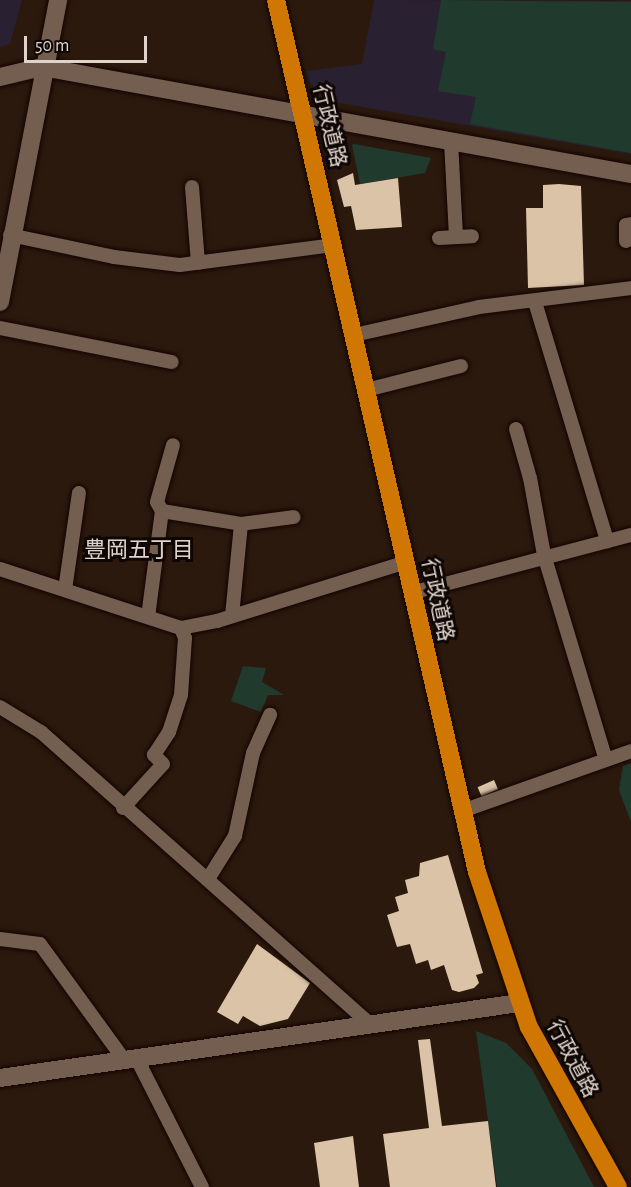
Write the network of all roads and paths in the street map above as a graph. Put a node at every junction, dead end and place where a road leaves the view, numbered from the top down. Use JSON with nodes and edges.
{"nodes":[{"id":1,"x":58,"y":0,"type":"edge"},
{"id":2,"x":276,"y":0,"type":"edge"},
{"id":3,"x":42,"y":67,"type":"junction"},
{"id":4,"x":0,"y":78,"type":"edge"},
{"id":5,"x":302,"y":113,"type":"junction"},
{"id":6,"x":451,"y":141,"type":"junction"},
{"id":7,"x":631,"y":174,"type":"edge"},
{"id":8,"x":192,"y":187,"type":"dead end"},
{"id":9,"x":631,"y":224,"type":"edge"},
{"id":10,"x":10,"y":234,"type":"junction"},
{"id":11,"x":472,"y":236,"type":"dead end"},
{"id":12,"x":456,"y":237,"type":"junction"},
{"id":13,"x":439,"y":238,"type":"dead end"},
{"id":14,"x":626,"y":241,"type":"dead end"},
{"id":15,"x":333,"y":244,"type":"junction"},
{"id":16,"x":198,"y":263,"type":"junction"},
{"id":17,"x":631,"y":288,"type":"edge"},
{"id":18,"x":0,"y":302,"type":"edge"},
{"id":19,"x":535,"y":302,"type":"junction"},
{"id":20,"x":0,"y":327,"type":"edge"},
{"id":21,"x":354,"y":335,"type":"junction"},
{"id":22,"x":172,"y":362,"type":"dead end"},
{"id":23,"x":460,"y":366,"type":"dead end"},
{"id":24,"x":366,"y":390,"type":"junction"},
{"id":25,"x":516,"y":429,"type":"dead end"},
{"id":26,"x":173,"y":445,"type":"dead end"},
{"id":27,"x":79,"y":493,"type":"dead end"},
{"id":28,"x":162,"y":511,"type":"junction"},
{"id":29,"x":294,"y":517,"type":"dead end"},
{"id":30,"x":241,"y":524,"type":"junction"},
{"id":31,"x":631,"y":535,"type":"edge"},
{"id":32,"x":607,"y":540,"type":"junction"},
{"id":33,"x":544,"y":555,"type":"junction"},
{"id":34,"x":406,"y":562,"type":"junction"},
{"id":35,"x":0,"y":569,"type":"edge"},
{"id":36,"x":65,"y":590,"type":"junction"},
{"id":37,"x":411,"y":592,"type":"junction"},
{"id":38,"x":232,"y":616,"type":"junction"},
{"id":39,"x":148,"y":617,"type":"junction"},
{"id":40,"x":181,"y":628,"type":"junction"},
{"id":41,"x":0,"y":708,"type":"edge"},
{"id":42,"x":270,"y":715,"type":"dead end"},
{"id":43,"x":631,"y":752,"type":"edge"},
{"id":44,"x":606,"y":760,"type":"junction"},
{"id":45,"x":123,"y":808,"type":"junction"},
{"id":46,"x":462,"y":812,"type":"junction"},
{"id":47,"x":208,"y":879,"type":"junction"},
{"id":48,"x":0,"y":939,"type":"edge"},
{"id":49,"x":519,"y":1004,"type":"junction"},
{"id":50,"x":371,"y":1025,"type":"junction"},
{"id":51,"x":131,"y":1060,"type":"junction"},
{"id":52,"x":0,"y":1078,"type":"edge"},
{"id":53,"x":202,"y":1187,"type":"edge"},
{"id":54,"x":618,"y":1187,"type":"edge"}],
"edges":[{"from":1,"to":3,"type":"street"},
{"from":2,"to":5,"type":"highway","name":"行政道路"},
{"from":3,"to":4,"type":"street"},
{"from":3,"to":5,"type":"street"},
{"from":3,"to":10,"type":"street"},
{"from":5,"to":6,"type":"street"},
{"from":5,"to":15,"type":"highway","name":"行政道路"},
{"from":6,"to":7,"type":"street"},
{"from":6,"to":12,"type":"street"},
{"from":8,"to":16,"type":"street"},
{"from":9,"to":14,"type":"street"},
{"from":10,"to":16,"type":"street"},
{"from":10,"to":18,"type":"street"},
{"from":11,"to":12,"type":"street"},
{"from":12,"to":13,"type":"street"},
{"from":15,"to":16,"type":"street"},
{"from":15,"to":21,"type":"highway","name":"行政道路"},
{"from":17,"to":19,"type":"street"},
{"from":19,"to":21,"type":"street"},
{"from":19,"to":32,"type":"street"},
{"from":20,"to":22,"type":"street"},
{"from":21,"to":24,"type":"highway","name":"行政道路"},
{"from":23,"to":24,"type":"street"},
{"from":24,"to":34,"type":"highway","name":"行政道路"},
{"from":25,"to":33,"type":"street"},
{"from":26,"to":28,"type":"street"},
{"from":27,"to":36,"type":"street"},
{"from":28,"to":30,"type":"street"},
{"from":28,"to":39,"type":"street"},
{"from":29,"to":30,"type":"street"},
{"from":30,"to":38,"type":"street"},
{"from":31,"to":32,"type":"street"},
{"from":32,"to":33,"type":"street"},
{"from":33,"to":37,"type":"street"},
{"from":33,"to":44,"type":"street"},
{"from":34,"to":37,"type":"highway","name":"行政道路"},
{"from":34,"to":38,"type":"street"},
{"from":35,"to":36,"type":"street"},
{"from":36,"to":39,"type":"street"},
{"from":37,"to":46,"type":"highway","name":"行政道路"},
{"from":38,"to":40,"type":"street"},
{"from":39,"to":40,"type":"street"},
{"from":40,"to":45,"type":"street"},
{"from":41,"to":45,"type":"street"},
{"from":42,"to":47,"type":"street"},
{"from":43,"to":44,"type":"street"},
{"from":44,"to":46,"type":"street"},
{"from":45,"to":47,"type":"street"},
{"from":46,"to":49,"type":"highway","name":"行政道路"},
{"from":47,"to":50,"type":"street"},
{"from":48,"to":51,"type":"street"},
{"from":49,"to":50,"type":"street"},
{"from":49,"to":54,"type":"highway","name":"行政道路"},
{"from":50,"to":51,"type":"street"},
{"from":51,"to":52,"type":"street"},
{"from":51,"to":53,"type":"street"}]}
